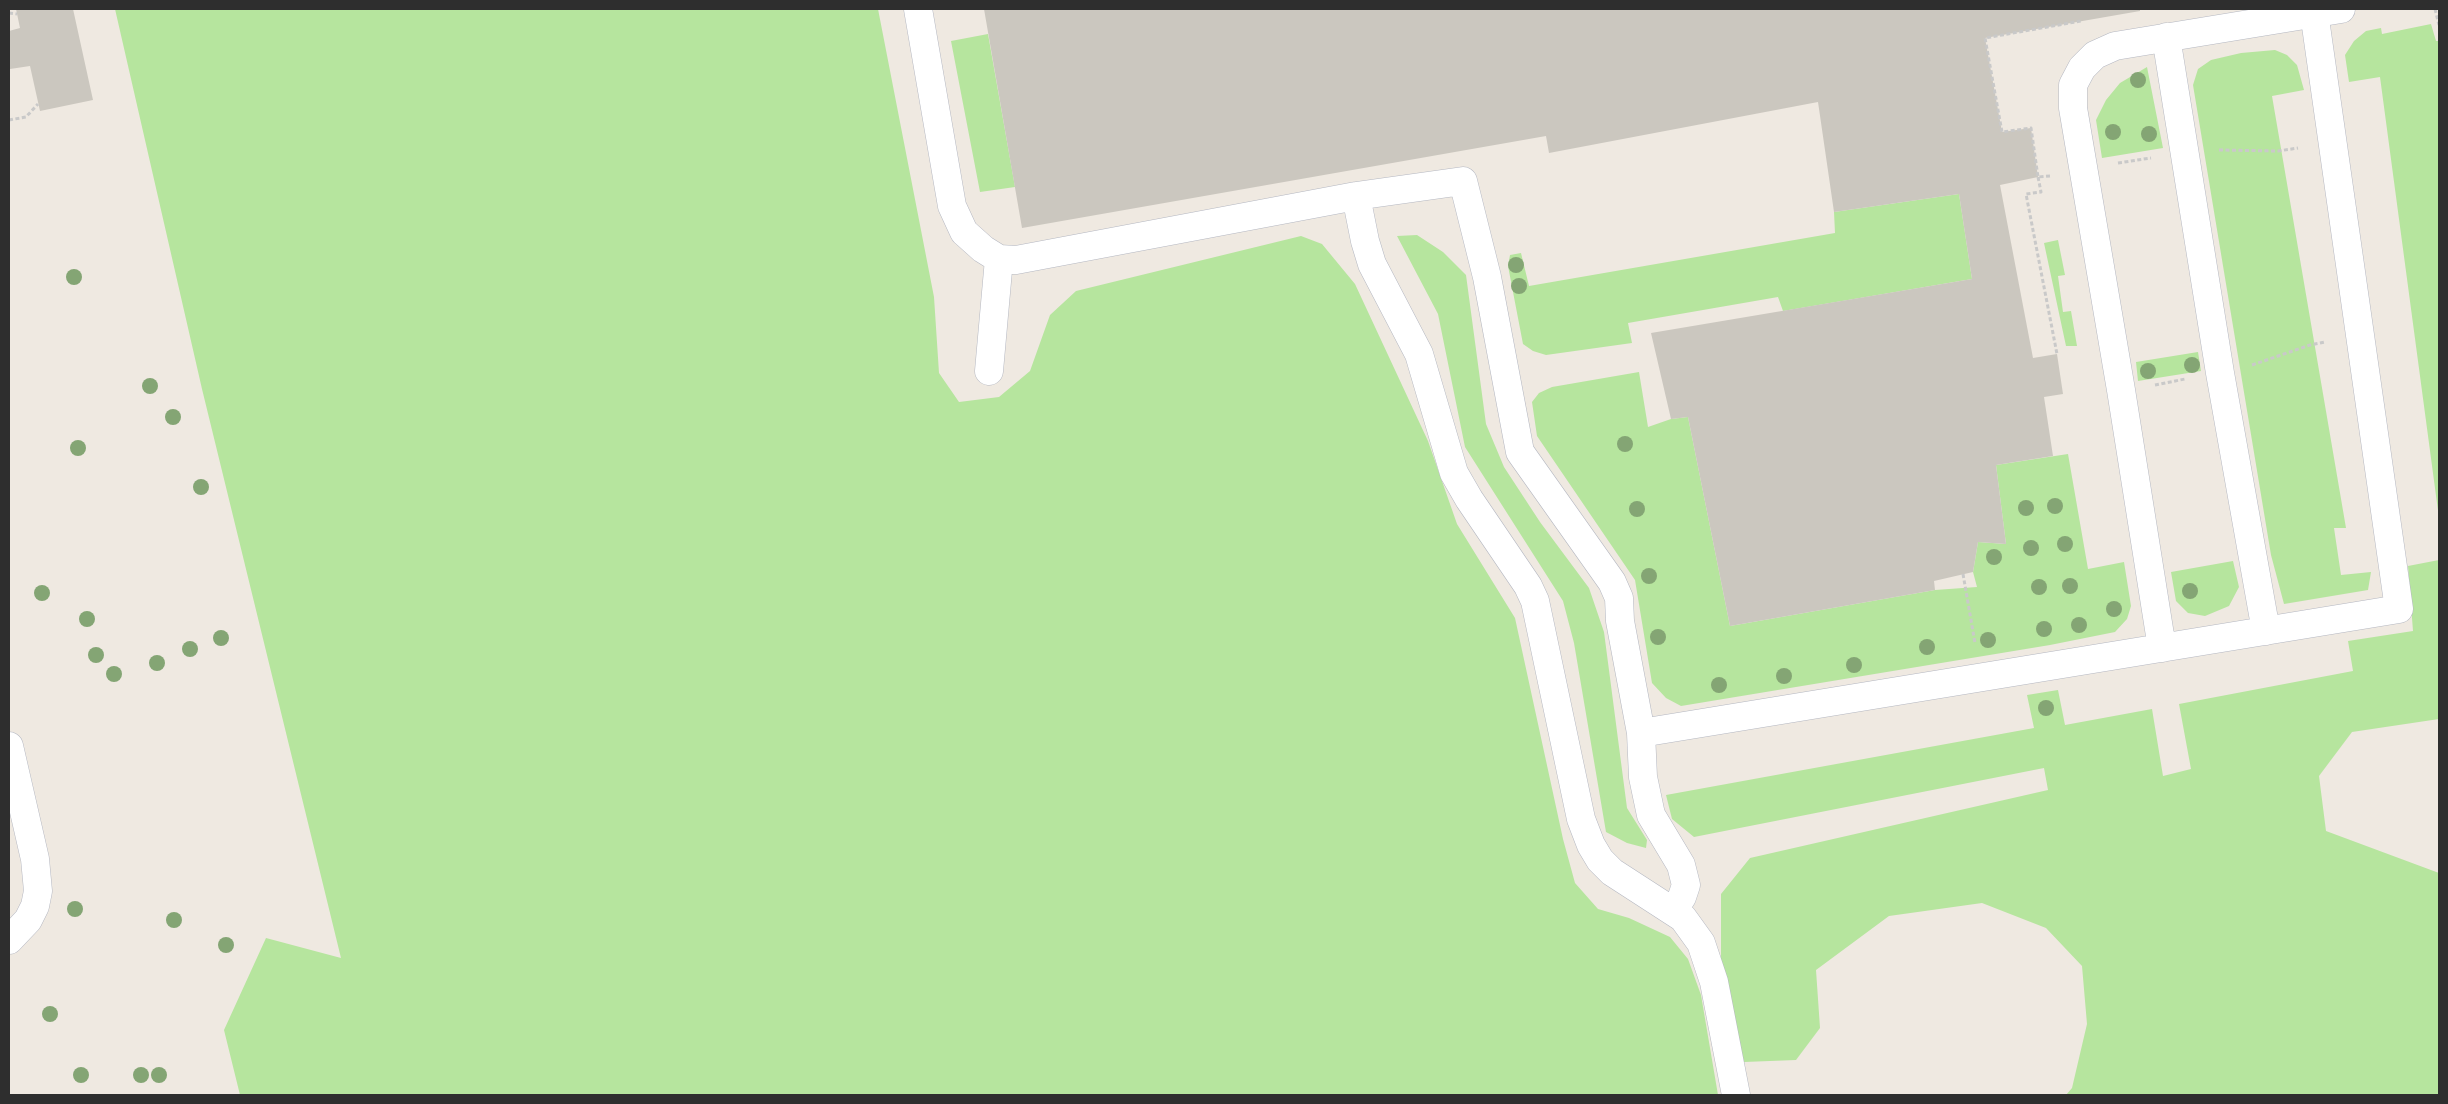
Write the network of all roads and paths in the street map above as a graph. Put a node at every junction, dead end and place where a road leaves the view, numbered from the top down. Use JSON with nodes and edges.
{"nodes":[{"id":1,"x":918,"y":9,"type":"edge"},
{"id":2,"x":2341,"y":9,"type":"edge"},
{"id":3,"x":2435,"y":9,"type":"edge"},
{"id":4,"x":2314,"y":12,"type":"junction"},
{"id":5,"x":9,"y":13,"type":"edge"},
{"id":6,"x":17,"y":14,"type":"dead end"},
{"id":7,"x":2210,"y":19,"type":"edge"},
{"id":8,"x":2087,"y":20,"type":"dead end"},
{"id":9,"x":2439,"y":25,"type":"edge"},
{"id":10,"x":2166,"y":37,"type":"junction"},
{"id":11,"x":38,"y":104,"type":"dead end"},
{"id":12,"x":9,"y":120,"type":"edge"},
{"id":13,"x":2184,"y":152,"type":"junction"},
{"id":14,"x":2278,"y":152,"type":"dead end"},
{"id":15,"x":2083,"y":169,"type":"junction"},
{"id":16,"x":2038,"y":177,"type":"junction"},
{"id":17,"x":1356,"y":196,"type":"junction"},
{"id":18,"x":999,"y":259,"type":"junction"},
{"id":19,"x":2310,"y":345,"type":"dead end"},
{"id":20,"x":2057,"y":354,"type":"dead end"},
{"id":21,"x":989,"y":371,"type":"dead end"},
{"id":22,"x":2220,"y":374,"type":"junction"},
{"id":23,"x":2121,"y":390,"type":"junction"},
{"id":24,"x":1963,"y":574,"type":"dead end"},
{"id":25,"x":2266,"y":631,"type":"junction"},
{"id":26,"x":2162,"y":648,"type":"junction"},
{"id":27,"x":1976,"y":649,"type":"dead end"},
{"id":28,"x":1641,"y":733,"type":"junction"},
{"id":29,"x":9,"y":746,"type":"edge"},
{"id":30,"x":1673,"y":911,"type":"junction"},
{"id":31,"x":9,"y":940,"type":"edge"},
{"id":32,"x":1736,"y":1095,"type":"edge"}],
"edges":[{"from":1,"to":18,"type":"street"},
{"from":2,"to":4,"type":"street"},
{"from":3,"to":9,"type":"path"},
{"from":4,"to":7,"type":"street"},
{"from":4,"to":25,"type":"street"},
{"from":5,"to":6,"type":"path"},
{"from":7,"to":10,"type":"street"},
{"from":8,"to":16,"type":"path"},
{"from":10,"to":13,"type":"street"},
{"from":10,"to":15,"type":"street"},
{"from":11,"to":12,"type":"path"},
{"from":13,"to":14,"type":"path"},
{"from":13,"to":15,"type":"path"},
{"from":13,"to":22,"type":"street"},
{"from":15,"to":16,"type":"path"},
{"from":15,"to":23,"type":"street"},
{"from":16,"to":20,"type":"path"},
{"from":17,"to":18,"type":"street"},
{"from":17,"to":28,"type":"street"},
{"from":17,"to":30,"type":"street"},
{"from":18,"to":21,"type":"street"},
{"from":19,"to":22,"type":"path"},
{"from":22,"to":23,"type":"path"},
{"from":22,"to":25,"type":"street"},
{"from":23,"to":26,"type":"street"},
{"from":24,"to":27,"type":"path"},
{"from":25,"to":26,"type":"street"},
{"from":26,"to":28,"type":"street"},
{"from":28,"to":30,"type":"street"},
{"from":29,"to":31,"type":"street"},
{"from":30,"to":32,"type":"street"}]}
